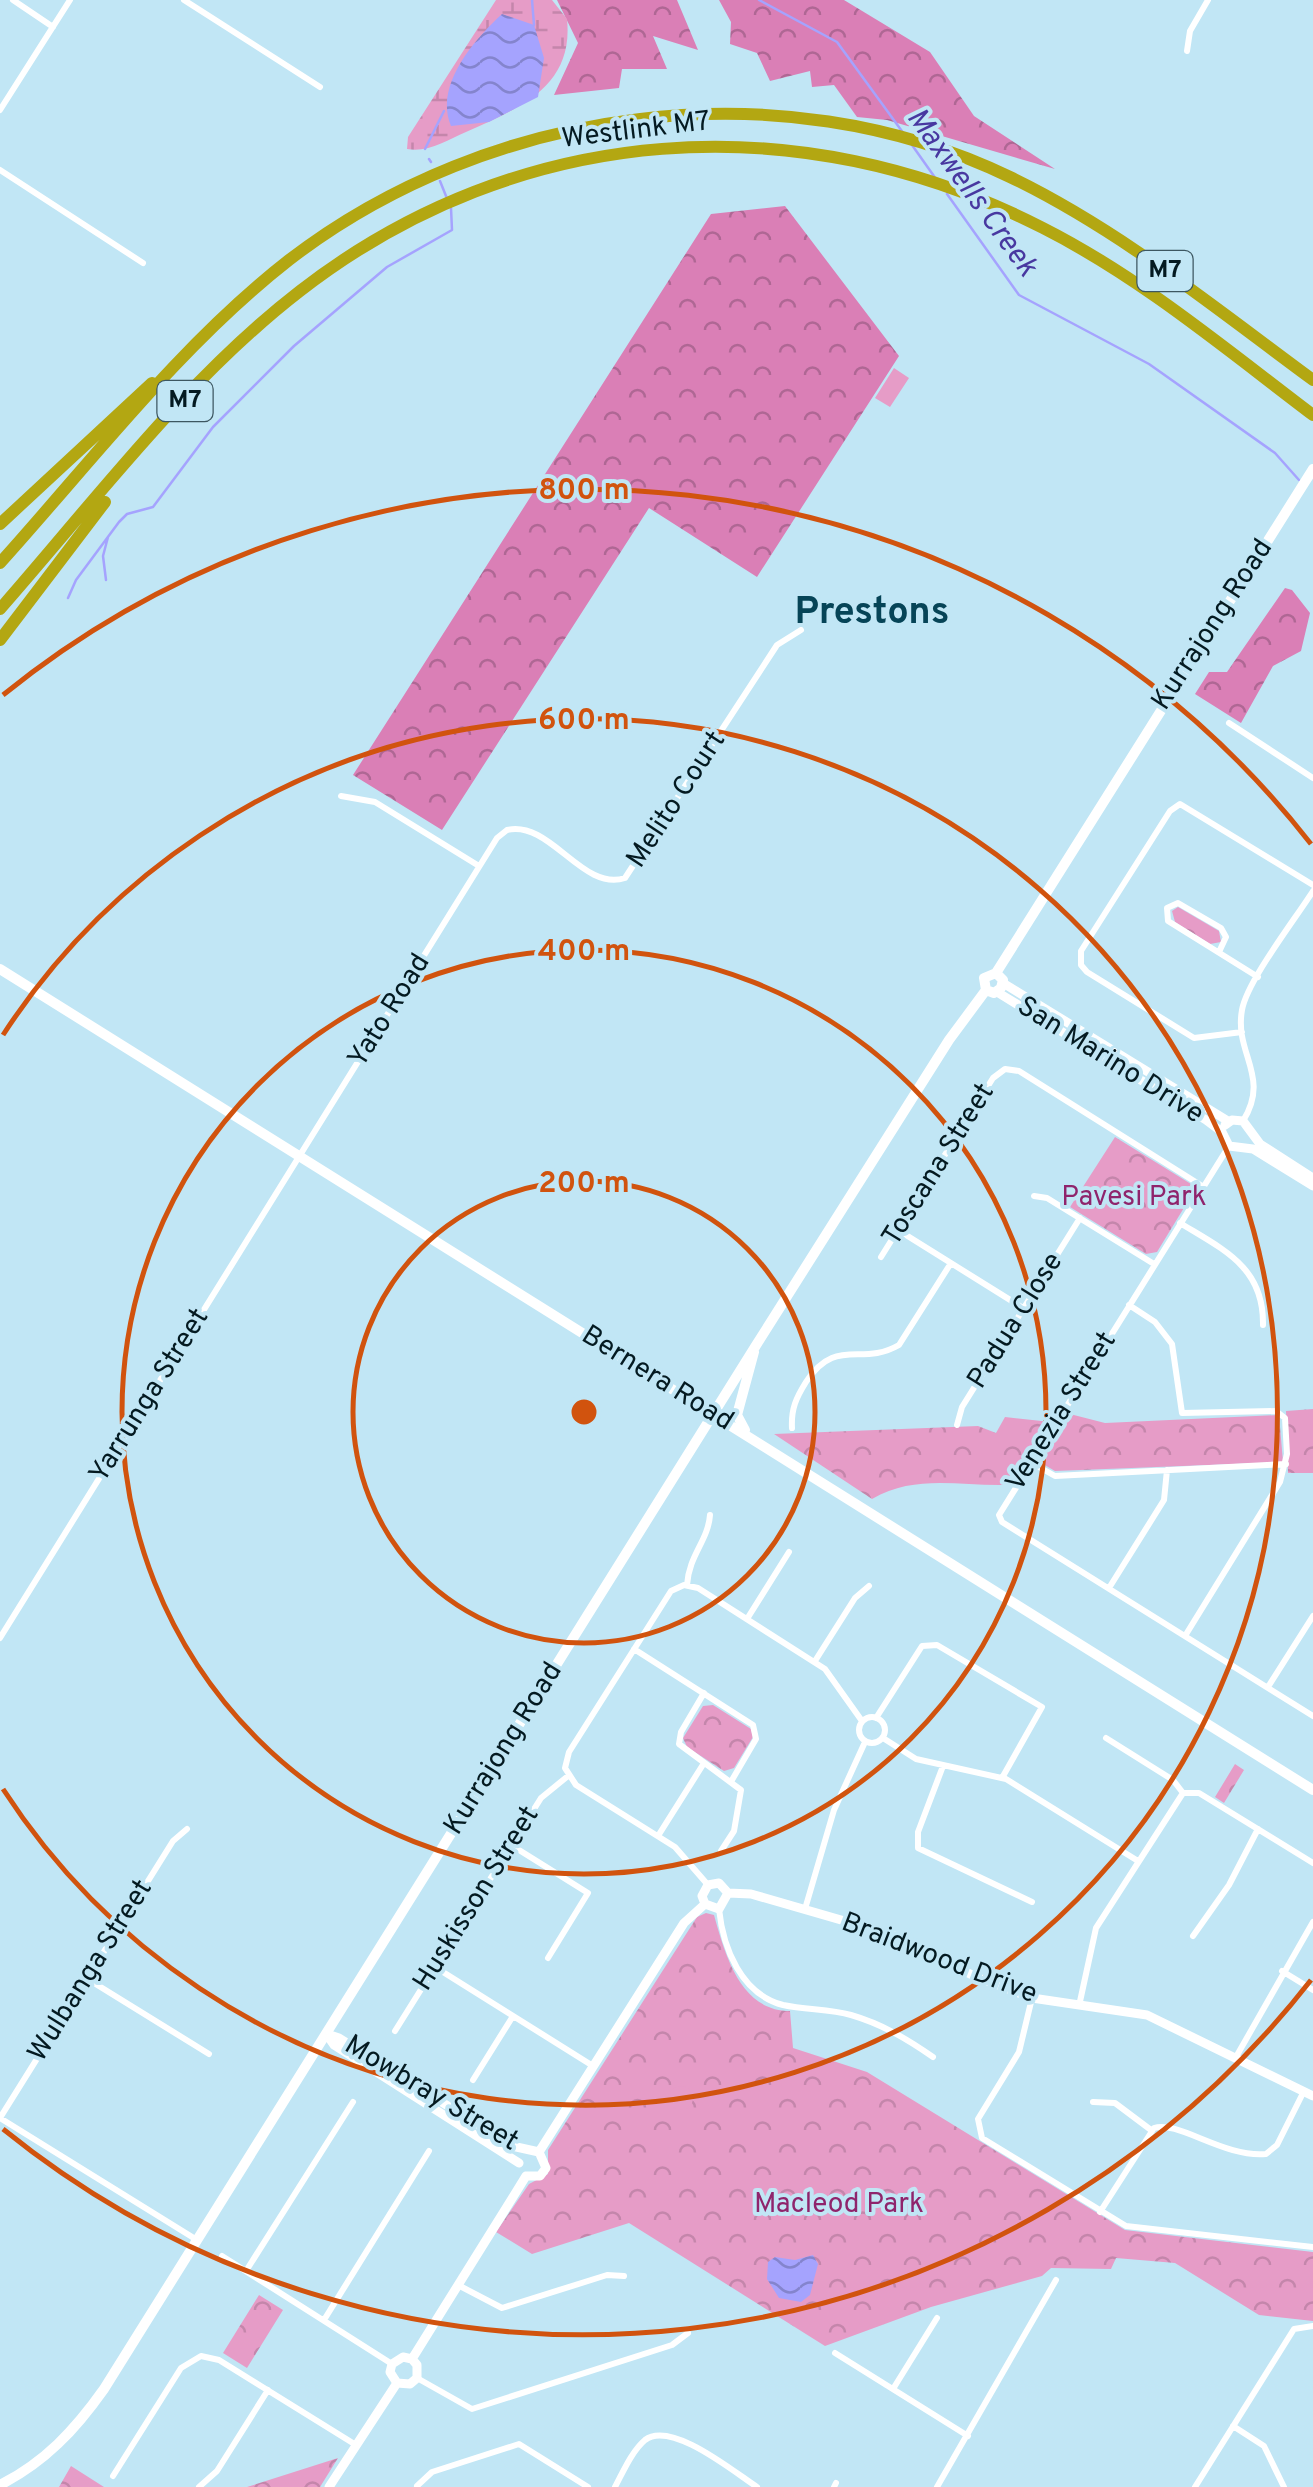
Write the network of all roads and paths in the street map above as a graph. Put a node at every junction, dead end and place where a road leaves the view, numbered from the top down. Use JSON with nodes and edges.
{"nodes":[{"id":1,"x":12,"y":0,"type":"edge"},
{"id":2,"x":70,"y":0,"type":"edge"},
{"id":3,"x":184,"y":0,"type":"edge"},
{"id":4,"x":1208,"y":0,"type":"edge"},
{"id":5,"x":53,"y":27,"type":"junction"},
{"id":6,"x":1187,"y":51,"type":"dead end"},
{"id":7,"x":320,"y":87,"type":"dead end"},
{"id":8,"x":0,"y":110,"type":"edge"},
{"id":9,"x":0,"y":170,"type":"edge"},
{"id":10,"x":144,"y":263,"type":"dead end"},
{"id":11,"x":333,"y":267,"type":"junction"},
{"id":12,"x":252,"y":291,"type":"junction"},
{"id":13,"x":1313,"y":380,"type":"edge"},
{"id":14,"x":1313,"y":415,"type":"edge"},
{"id":15,"x":1313,"y":469,"type":"edge"},
{"id":16,"x":1313,"y":480,"type":"edge"},
{"id":17,"x":0,"y":524,"type":"edge"},
{"id":18,"x":1281,"y":524,"type":"junction"},
{"id":19,"x":0,"y":564,"type":"edge"},
{"id":20,"x":0,"y":609,"type":"edge"},
{"id":21,"x":801,"y":630,"type":"dead end"},
{"id":22,"x":0,"y":640,"type":"edge"},
{"id":23,"x":1229,"y":723,"type":"dead end"},
{"id":24,"x":1313,"y":778,"type":"edge"},
{"id":25,"x":342,"y":796,"type":"dead end"},
{"id":26,"x":479,"y":866,"type":"junction"},
{"id":27,"x":1313,"y":888,"type":"edge"},
{"id":28,"x":1219,"y":952,"type":"junction"},
{"id":29,"x":0,"y":969,"type":"edge"},
{"id":30,"x":1259,"y":977,"type":"junction"},
{"id":31,"x":995,"y":985,"type":"junction"},
{"id":32,"x":1242,"y":1032,"type":"junction"},
{"id":33,"x":1243,"y":1121,"type":"junction"},
{"id":34,"x":1228,"y":1122,"type":"junction"},
{"id":35,"x":1250,"y":1131,"type":"junction"},
{"id":36,"x":1222,"y":1132,"type":"junction"},
{"id":37,"x":1228,"y":1146,"type":"junction"},
{"id":38,"x":1243,"y":1146,"type":"junction"},
{"id":39,"x":300,"y":1154,"type":"junction"},
{"id":40,"x":1313,"y":1178,"type":"edge"},
{"id":41,"x":1202,"y":1186,"type":"junction"},
{"id":42,"x":1313,"y":1186,"type":"edge"},
{"id":43,"x":1034,"y":1196,"type":"dead end"},
{"id":44,"x":1080,"y":1218,"type":"junction"},
{"id":45,"x":1180,"y":1223,"type":"junction"},
{"id":46,"x":898,"y":1230,"type":"junction"},
{"id":47,"x":881,"y":1257,"type":"dead end"},
{"id":48,"x":951,"y":1264,"type":"junction"},
{"id":49,"x":1154,"y":1264,"type":"junction"},
{"id":50,"x":1129,"y":1305,"type":"junction"},
{"id":51,"x":1023,"y":1308,"type":"junction"},
{"id":52,"x":1263,"y":1325,"type":"dead end"},
{"id":53,"x":755,"y":1346,"type":"junction"},
{"id":54,"x":712,"y":1416,"type":"junction"},
{"id":55,"x":956,"y":1425,"type":"dead end"},
{"id":56,"x":792,"y":1428,"type":"dead end"},
{"id":57,"x":748,"y":1435,"type":"junction"},
{"id":58,"x":1030,"y":1462,"type":"junction"},
{"id":59,"x":1286,"y":1464,"type":"junction"},
{"id":60,"x":1168,"y":1470,"type":"junction"},
{"id":61,"x":710,"y":1515,"type":"dead end"},
{"id":62,"x":789,"y":1552,"type":"dead end"},
{"id":63,"x":688,"y":1585,"type":"junction"},
{"id":64,"x":869,"y":1586,"type":"dead end"},
{"id":65,"x":1109,"y":1588,"type":"junction"},
{"id":66,"x":1313,"y":1616,"type":"edge"},
{"id":67,"x":747,"y":1619,"type":"junction"},
{"id":68,"x":1185,"y":1636,"type":"junction"},
{"id":69,"x":0,"y":1638,"type":"edge"},
{"id":70,"x":634,"y":1649,"type":"junction"},
{"id":71,"x":815,"y":1661,"type":"junction"},
{"id":72,"x":1268,"y":1687,"type":"junction"},
{"id":73,"x":704,"y":1693,"type":"junction"},
{"id":74,"x":1313,"y":1716,"type":"edge"},
{"id":75,"x":876,"y":1718,"type":"junction"},
{"id":76,"x":862,"y":1721,"type":"junction"},
{"id":77,"x":883,"y":1738,"type":"junction"},
{"id":78,"x":1106,"y":1738,"type":"dead end"},
{"id":79,"x":865,"y":1742,"type":"junction"},
{"id":80,"x":704,"y":1763,"type":"junction"},
{"id":81,"x":943,"y":1766,"type":"junction"},
{"id":82,"x":568,"y":1776,"type":"junction"},
{"id":83,"x":1002,"y":1778,"type":"junction"},
{"id":84,"x":732,"y":1780,"type":"junction"},
{"id":85,"x":1313,"y":1790,"type":"edge"},
{"id":86,"x":1183,"y":1793,"type":"junction"},
{"id":87,"x":187,"y":1829,"type":"dead end"},
{"id":88,"x":1258,"y":1830,"type":"junction"},
{"id":89,"x":658,"y":1836,"type":"junction"},
{"id":90,"x":511,"y":1845,"type":"junction"},
{"id":91,"x":721,"y":1851,"type":"dead end"},
{"id":92,"x":1138,"y":1861,"type":"junction"},
{"id":93,"x":1313,"y":1863,"type":"edge"},
{"id":94,"x":708,"y":1885,"type":"junction"},
{"id":95,"x":728,"y":1894,"type":"junction"},
{"id":96,"x":1032,"y":1902,"type":"dead end"},
{"id":97,"x":705,"y":1904,"type":"junction"},
{"id":98,"x":719,"y":1909,"type":"junction"},
{"id":99,"x":805,"y":1910,"type":"junction"},
{"id":100,"x":1313,"y":1922,"type":"edge"},
{"id":101,"x":1193,"y":1936,"type":"dead end"},
{"id":102,"x":548,"y":1958,"type":"dead end"},
{"id":103,"x":435,"y":1967,"type":"junction"},
{"id":104,"x":1282,"y":1971,"type":"junction"},
{"id":105,"x":86,"y":1978,"type":"junction"},
{"id":106,"x":1313,"y":1990,"type":"edge"},
{"id":107,"x":1032,"y":1998,"type":"junction"},
{"id":108,"x":1079,"y":2006,"type":"junction"},
{"id":109,"x":513,"y":2016,"type":"junction"},
{"id":110,"x":395,"y":2031,"type":"dead end"},
{"id":111,"x":327,"y":2034,"type":"junction"},
{"id":112,"x":208,"y":2054,"type":"dead end"},
{"id":113,"x":1236,"y":2056,"type":"junction"},
{"id":114,"x":933,"y":2057,"type":"dead end"},
{"id":115,"x":592,"y":2066,"type":"junction"},
{"id":116,"x":473,"y":2080,"type":"dead end"},
{"id":117,"x":1309,"y":2094,"type":"edge"},
{"id":118,"x":353,"y":2102,"type":"dead end"},
{"id":119,"x":1094,"y":2102,"type":"dead end"},
{"id":120,"x":0,"y":2118,"type":"edge"},
{"id":121,"x":1151,"y":2130,"type":"junction"},
{"id":122,"x":430,"y":2151,"type":"dead end"},
{"id":123,"x":534,"y":2151,"type":"junction"},
{"id":124,"x":519,"y":2163,"type":"junction"},
{"id":125,"x":526,"y":2176,"type":"junction"},
{"id":126,"x":1100,"y":2212,"type":"junction"},
{"id":127,"x":197,"y":2240,"type":"junction"},
{"id":128,"x":1313,"y":2247,"type":"edge"},
{"id":129,"x":222,"y":2256,"type":"dead end"},
{"id":130,"x":246,"y":2272,"type":"junction"},
{"id":131,"x":624,"y":2276,"type":"dead end"},
{"id":132,"x":1056,"y":2280,"type":"dead end"},
{"id":133,"x":458,"y":2285,"type":"junction"},
{"id":134,"x":937,"y":2318,"type":"dead end"},
{"id":135,"x":324,"y":2320,"type":"junction"},
{"id":136,"x":1313,"y":2326,"type":"edge"},
{"id":137,"x":688,"y":2333,"type":"dead end"},
{"id":138,"x":836,"y":2353,"type":"dead end"},
{"id":139,"x":412,"y":2359,"type":"junction"},
{"id":140,"x":392,"y":2364,"type":"junction"},
{"id":141,"x":417,"y":2378,"type":"junction"},
{"id":142,"x":397,"y":2383,"type":"junction"},
{"id":143,"x":893,"y":2389,"type":"junction"},
{"id":144,"x":268,"y":2390,"type":"junction"},
{"id":145,"x":1233,"y":2426,"type":"junction"},
{"id":146,"x":968,"y":2436,"type":"junction"},
{"id":147,"x":356,"y":2446,"type":"junction"},
{"id":148,"x":113,"y":2476,"type":"dead end"},
{"id":149,"x":0,"y":2485,"type":"edge"},
{"id":150,"x":199,"y":2486,"type":"edge"},
{"id":151,"x":417,"y":2486,"type":"edge"},
{"id":152,"x":329,"y":2487,"type":"edge"},
{"id":153,"x":588,"y":2487,"type":"edge"},
{"id":154,"x":612,"y":2487,"type":"edge"},
{"id":155,"x":758,"y":2487,"type":"edge"},
{"id":156,"x":936,"y":2487,"type":"edge"},
{"id":157,"x":1195,"y":2487,"type":"edge"},
{"id":158,"x":1284,"y":2487,"type":"edge"}],
"edges":[{"from":1,"to":5,"type":"street"},
{"from":2,"to":5,"type":"street"},
{"from":3,"to":7,"type":"street"},
{"from":4,"to":6,"type":"street"},
{"from":5,"to":8,"type":"street"},
{"from":9,"to":10,"type":"street"},
{"from":11,"to":14,"type":"highway","name":"Westlink M7","number":"M7"},
{"from":11,"to":20,"type":"highway","name":"Westlink M7","number":"M7"},
{"from":11,"to":22,"type":"highway"},
{"from":12,"to":13,"type":"highway","name":"Westlink M7","number":"M7"},
{"from":12,"to":17,"type":"highway"},
{"from":12,"to":19,"type":"highway","name":"Westlink M7","number":"M7"},
{"from":15,"to":18,"type":"main road","name":"Kurrajong Road"},
{"from":16,"to":18,"type":"main road","name":"Kurrajong Road"},
{"from":18,"to":31,"type":"main road","name":"Kurrajong Road"},
{"from":21,"to":26,"type":"street","name":"Melito Court"},
{"from":23,"to":24,"type":"street"},
{"from":25,"to":26,"type":"street"},
{"from":26,"to":39,"type":"street","name":"Yato Road"},
{"from":27,"to":30,"type":"street"},
{"from":27,"to":32,"type":"street"},
{"from":28,"to":28,"type":"street"},
{"from":28,"to":30,"type":"street"},
{"from":29,"to":39,"type":"main road","name":"Bernera Road"},
{"from":30,"to":32,"type":"street"},
{"from":31,"to":34,"type":"street","name":"San Marino Drive"},
{"from":31,"to":36,"type":"street","name":"San Marino Drive"},
{"from":31,"to":53,"type":"main road","name":"Kurrajong Road"},
{"from":32,"to":33,"type":"street"},
{"from":33,"to":34,"type":"street"},
{"from":33,"to":35,"type":"street"},
{"from":34,"to":36,"type":"street"},
{"from":35,"to":38,"type":"street"},
{"from":35,"to":40,"type":"street"},
{"from":36,"to":37,"type":"street"},
{"from":37,"to":38,"type":"street"},
{"from":37,"to":41,"type":"street","name":"Venezia Street"},
{"from":38,"to":42,"type":"street"},
{"from":39,"to":54,"type":"main road","name":"Bernera Road"},
{"from":39,"to":69,"type":"street","name":"Yarrunga Street"},
{"from":41,"to":45,"type":"street","name":"Venezia Street"},
{"from":41,"to":46,"type":"street","name":"Toscana Street"},
{"from":43,"to":44,"type":"street"},
{"from":44,"to":49,"type":"street"},
{"from":44,"to":51,"type":"street","name":"Padua Close"},
{"from":45,"to":49,"type":"street","name":"Venezia Street"},
{"from":45,"to":52,"type":"street"},
{"from":46,"to":47,"type":"street","name":"Toscana Street"},
{"from":46,"to":48,"type":"street"},
{"from":48,"to":51,"type":"street"},
{"from":48,"to":56,"type":"street"},
{"from":49,"to":50,"type":"street","name":"Venezia Street"},
{"from":50,"to":58,"type":"street","name":"Venezia Street"},
{"from":50,"to":59,"type":"street"},
{"from":51,"to":55,"type":"street","name":"Padua Close"},
{"from":53,"to":54,"type":"main road","name":"Kurrajong Road"},
{"from":53,"to":57,"type":"main road"},
{"from":54,"to":57,"type":"main road","name":"Bernera Road"},
{"from":54,"to":111,"type":"main road","name":"Kurrajong Road"},
{"from":57,"to":85,"type":"main road","name":"Bernera Road"},
{"from":58,"to":60,"type":"street"},
{"from":58,"to":65,"type":"street","name":"Venezia Street"},
{"from":59,"to":60,"type":"street"},
{"from":59,"to":68,"type":"street"},
{"from":60,"to":65,"type":"street"},
{"from":61,"to":63,"type":"street"},
{"from":62,"to":67,"type":"street"},
{"from":63,"to":67,"type":"street"},
{"from":63,"to":70,"type":"street"},
{"from":64,"to":71,"type":"street"},
{"from":65,"to":68,"type":"street","name":"Venezia Street"},
{"from":66,"to":72,"type":"street"},
{"from":67,"to":71,"type":"street"},
{"from":68,"to":72,"type":"street","name":"Venezia Street"},
{"from":70,"to":73,"type":"street"},
{"from":70,"to":82,"type":"street"},
{"from":71,"to":76,"type":"street"},
{"from":72,"to":74,"type":"street","name":"Venezia Street"},
{"from":73,"to":80,"type":"street"},
{"from":73,"to":84,"type":"street"},
{"from":75,"to":76,"type":"street"},
{"from":75,"to":77,"type":"street"},
{"from":75,"to":83,"type":"street"},
{"from":76,"to":79,"type":"street"},
{"from":77,"to":79,"type":"street"},
{"from":77,"to":81,"type":"street"},
{"from":78,"to":86,"type":"street"},
{"from":79,"to":99,"type":"street"},
{"from":80,"to":84,"type":"street"},
{"from":80,"to":89,"type":"street"},
{"from":81,"to":83,"type":"street"},
{"from":81,"to":96,"type":"street"},
{"from":82,"to":89,"type":"street"},
{"from":82,"to":90,"type":"street","name":"Huskisson Street"},
{"from":83,"to":92,"type":"street"},
{"from":84,"to":91,"type":"street"},
{"from":86,"to":88,"type":"street"},
{"from":86,"to":92,"type":"street"},
{"from":87,"to":105,"type":"street","name":"Wulbanga Street"},
{"from":88,"to":93,"type":"street"},
{"from":88,"to":101,"type":"street"},
{"from":89,"to":94,"type":"street"},
{"from":90,"to":102,"type":"street"},
{"from":90,"to":103,"type":"street","name":"Huskisson Street"},
{"from":92,"to":108,"type":"street"},
{"from":94,"to":95,"type":"street"},
{"from":94,"to":97,"type":"street"},
{"from":95,"to":98,"type":"street"},
{"from":95,"to":99,"type":"street","name":"Braidwood Drive"},
{"from":97,"to":98,"type":"street"},
{"from":97,"to":115,"type":"street"},
{"from":98,"to":114,"type":"street"},
{"from":99,"to":107,"type":"street","name":"Braidwood Drive"},
{"from":100,"to":104,"type":"street"},
{"from":103,"to":109,"type":"street"},
{"from":103,"to":110,"type":"street","name":"Huskisson Street"},
{"from":104,"to":106,"type":"street"},
{"from":104,"to":113,"type":"street"},
{"from":105,"to":112,"type":"street"},
{"from":105,"to":120,"type":"street","name":"Wulbanga Street"},
{"from":107,"to":108,"type":"street","name":"Braidwood Drive"},
{"from":107,"to":126,"type":"street"},
{"from":108,"to":113,"type":"street","name":"Braidwood Drive"},
{"from":109,"to":115,"type":"street"},
{"from":109,"to":116,"type":"street"},
{"from":111,"to":123,"type":"street","name":"Mowbray Street"},
{"from":111,"to":124,"type":"street","name":"Mowbray Street"},
{"from":111,"to":127,"type":"main road","name":"Kurrajong Road"},
{"from":113,"to":117,"type":"street","name":"Braidwood Drive"},
{"from":115,"to":123,"type":"street"},
{"from":117,"to":121,"type":"street"},
{"from":118,"to":130,"type":"street"},
{"from":119,"to":121,"type":"street"},
{"from":120,"to":127,"type":"street"},
{"from":121,"to":126,"type":"street"},
{"from":122,"to":135,"type":"street"},
{"from":123,"to":124,"type":"street"},
{"from":123,"to":125,"type":"street"},
{"from":124,"to":125,"type":"street"},
{"from":125,"to":133,"type":"street"},
{"from":126,"to":128,"type":"street"},
{"from":127,"to":149,"type":"main road","name":"Kurrajong Road"},
{"from":129,"to":130,"type":"street"},
{"from":130,"to":135,"type":"street"},
{"from":131,"to":133,"type":"street"},
{"from":132,"to":146,"type":"street"},
{"from":133,"to":139,"type":"street"},
{"from":134,"to":143,"type":"street"},
{"from":135,"to":140,"type":"street"},
{"from":136,"to":145,"type":"street"},
{"from":137,"to":141,"type":"street"},
{"from":138,"to":143,"type":"street"},
{"from":139,"to":140,"type":"street"},
{"from":139,"to":141,"type":"street"},
{"from":140,"to":142,"type":"street"},
{"from":141,"to":142,"type":"street"},
{"from":142,"to":147,"type":"street"},
{"from":143,"to":146,"type":"street"},
{"from":144,"to":147,"type":"street"},
{"from":144,"to":148,"type":"street"},
{"from":144,"to":150,"type":"street"},
{"from":145,"to":157,"type":"street"},
{"from":145,"to":158,"type":"street"},
{"from":146,"to":156,"type":"street"},
{"from":147,"to":152,"type":"street"},
{"from":151,"to":153,"type":"street"},
{"from":154,"to":155,"type":"street"}]}
